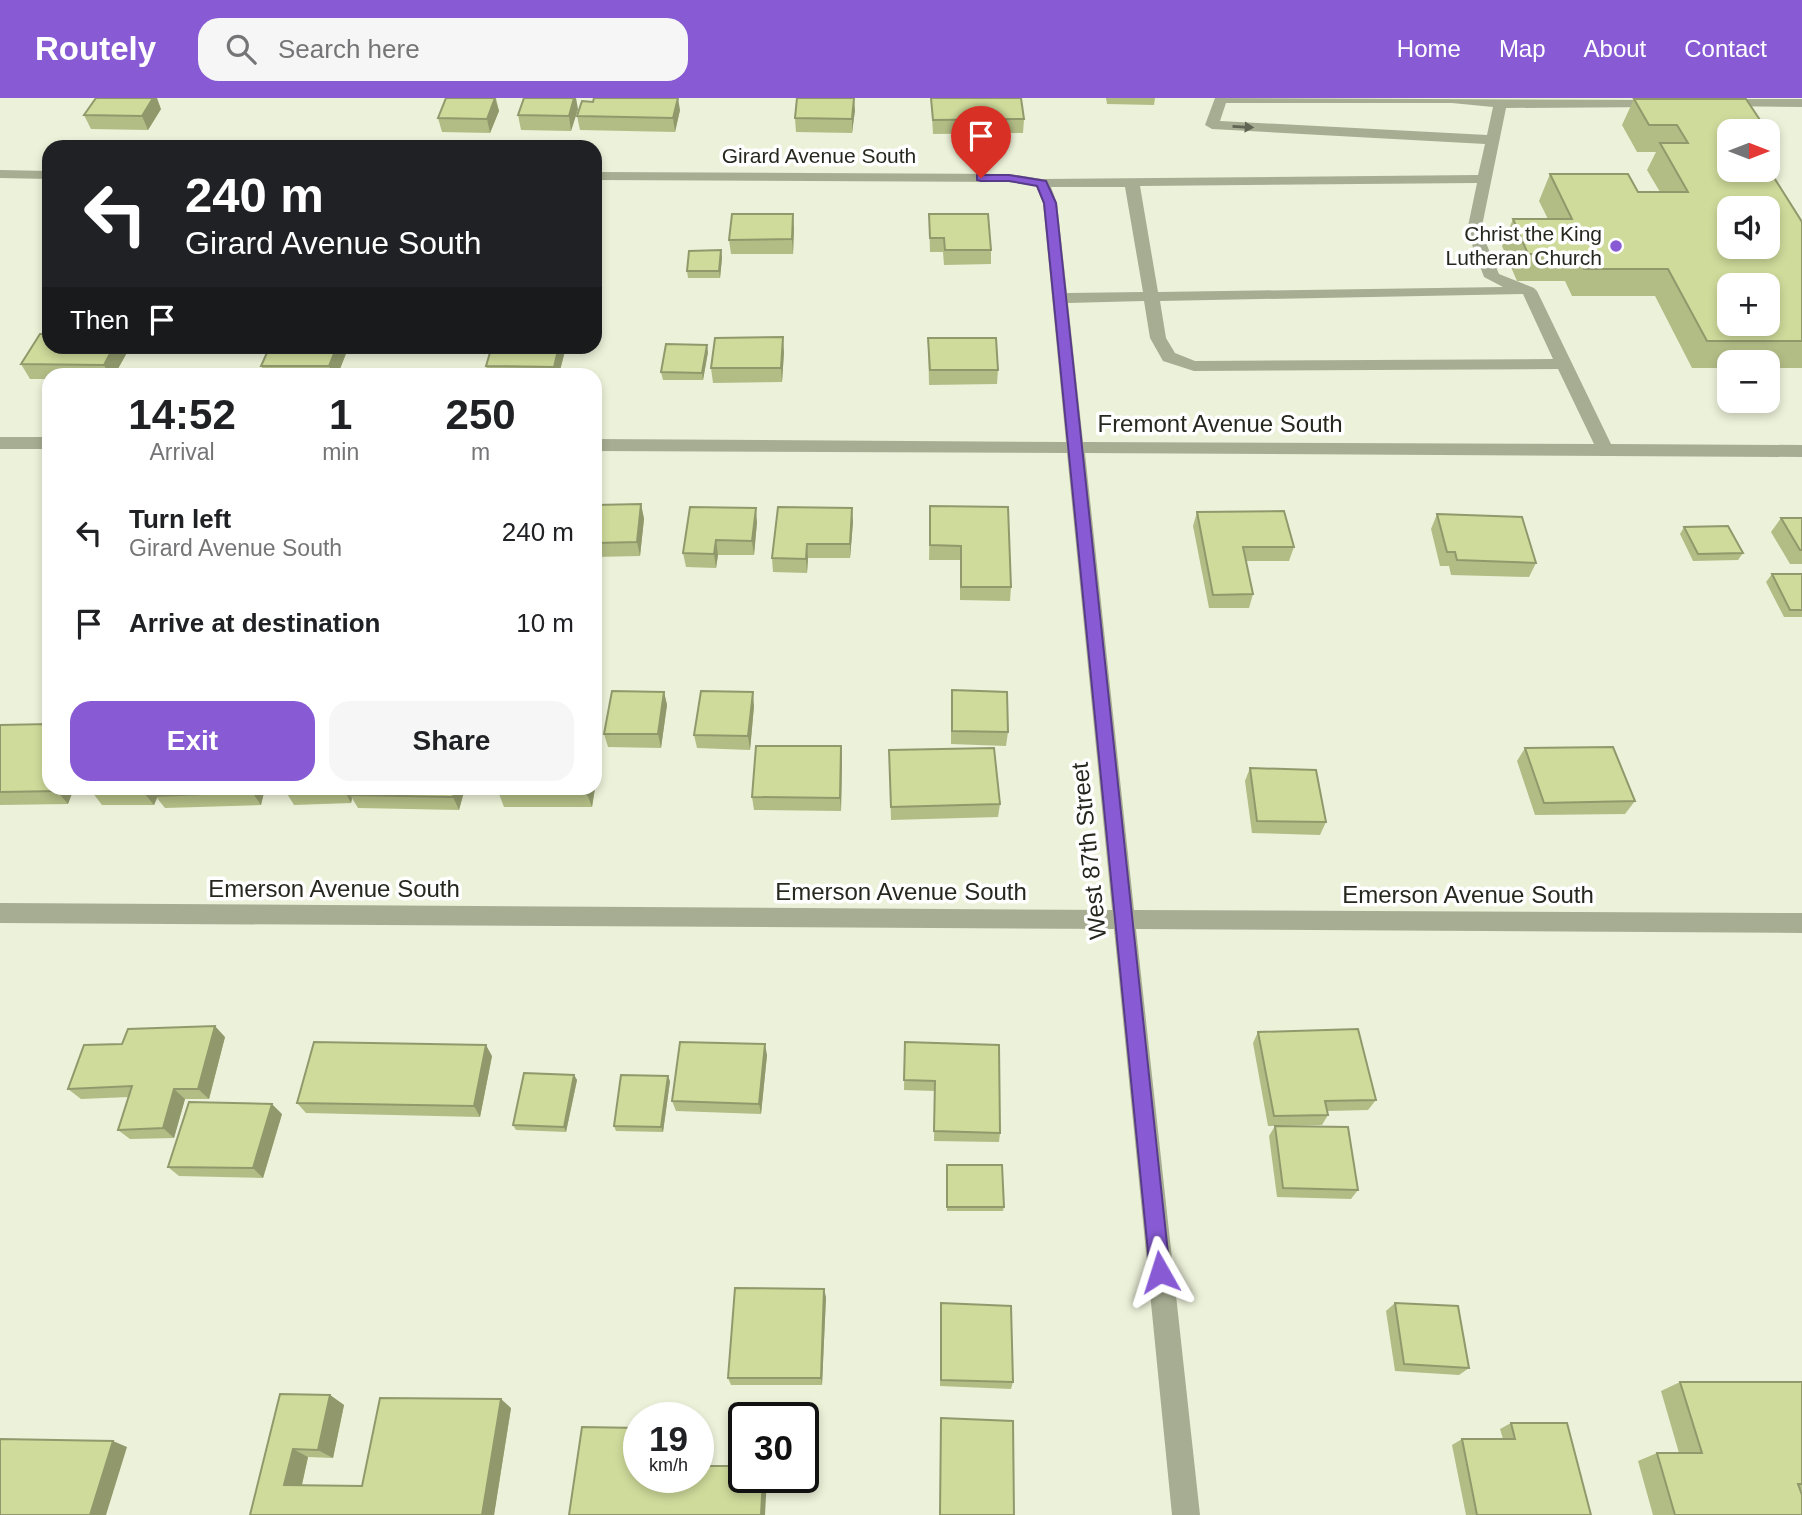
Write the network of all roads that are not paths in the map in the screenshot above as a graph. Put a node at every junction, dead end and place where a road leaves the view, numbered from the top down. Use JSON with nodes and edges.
{"nodes":[{"id":1,"x":1678,"y":103,"type":"edge"},
{"id":2,"x":1706,"y":103,"type":"edge"},
{"id":3,"x":1802,"y":103,"type":"edge"},
{"id":4,"x":1500,"y":104,"type":"junction"},
{"id":5,"x":1493,"y":140,"type":"junction"},
{"id":6,"x":0,"y":174,"type":"edge"},
{"id":7,"x":42,"y":175,"type":"edge"},
{"id":8,"x":602,"y":177,"type":"edge"},
{"id":9,"x":1485,"y":179,"type":"junction"},
{"id":10,"x":1042,"y":183,"type":"junction"},
{"id":11,"x":1132,"y":183,"type":"junction"},
{"id":12,"x":1529,"y":291,"type":"junction"},
{"id":13,"x":1154,"y":297,"type":"junction"},
{"id":14,"x":1060,"y":298,"type":"junction"},
{"id":15,"x":1564,"y":364,"type":"junction"},
{"id":16,"x":0,"y":443,"type":"edge"},
{"id":17,"x":42,"y":443,"type":"edge"},
{"id":18,"x":602,"y":445,"type":"edge"},
{"id":19,"x":1075,"y":447,"type":"junction"},
{"id":20,"x":1605,"y":450,"type":"junction"},
{"id":21,"x":1802,"y":451,"type":"edge"},
{"id":22,"x":0,"y":913,"type":"edge"},
{"id":23,"x":1122,"y":920,"type":"junction"},
{"id":24,"x":1802,"y":923,"type":"edge"},
{"id":25,"x":1186,"y":1515,"type":"edge"}],
"edges":[{"from":1,"to":4,"type":"street"},
{"from":2,"to":3,"type":"street"},
{"from":4,"to":5,"type":"street"},
{"from":4,"to":5,"type":"street","one_way":true},
{"from":5,"to":9,"type":"street"},
{"from":6,"to":7,"type":"street"},
{"from":8,"to":10,"type":"street","name":"Girard Avenue South"},
{"from":9,"to":11,"type":"street","name":"Girard Avenue South"},
{"from":9,"to":12,"type":"street"},
{"from":10,"to":11,"type":"street","name":"Girard Avenue South"},
{"from":10,"to":14,"type":"street","name":"West 87th Street"},
{"from":11,"to":13,"type":"street"},
{"from":12,"to":13,"type":"street"},
{"from":12,"to":15,"type":"street"},
{"from":13,"to":14,"type":"street"},
{"from":13,"to":15,"type":"street"},
{"from":14,"to":19,"type":"street","name":"West 87th Street"},
{"from":15,"to":20,"type":"street"},
{"from":16,"to":17,"type":"street"},
{"from":18,"to":19,"type":"street","name":"Fremont Avenue South"},
{"from":19,"to":20,"type":"street","name":"Fremont Avenue South"},
{"from":19,"to":23,"type":"street","name":"West 87th Street"},
{"from":20,"to":21,"type":"street","name":"Fremont Avenue South"},
{"from":22,"to":23,"type":"street","name":"Emerson Avenue South"},
{"from":23,"to":24,"type":"street","name":"Emerson Avenue South"},
{"from":23,"to":25,"type":"street","name":"West 87th Street"}]}
